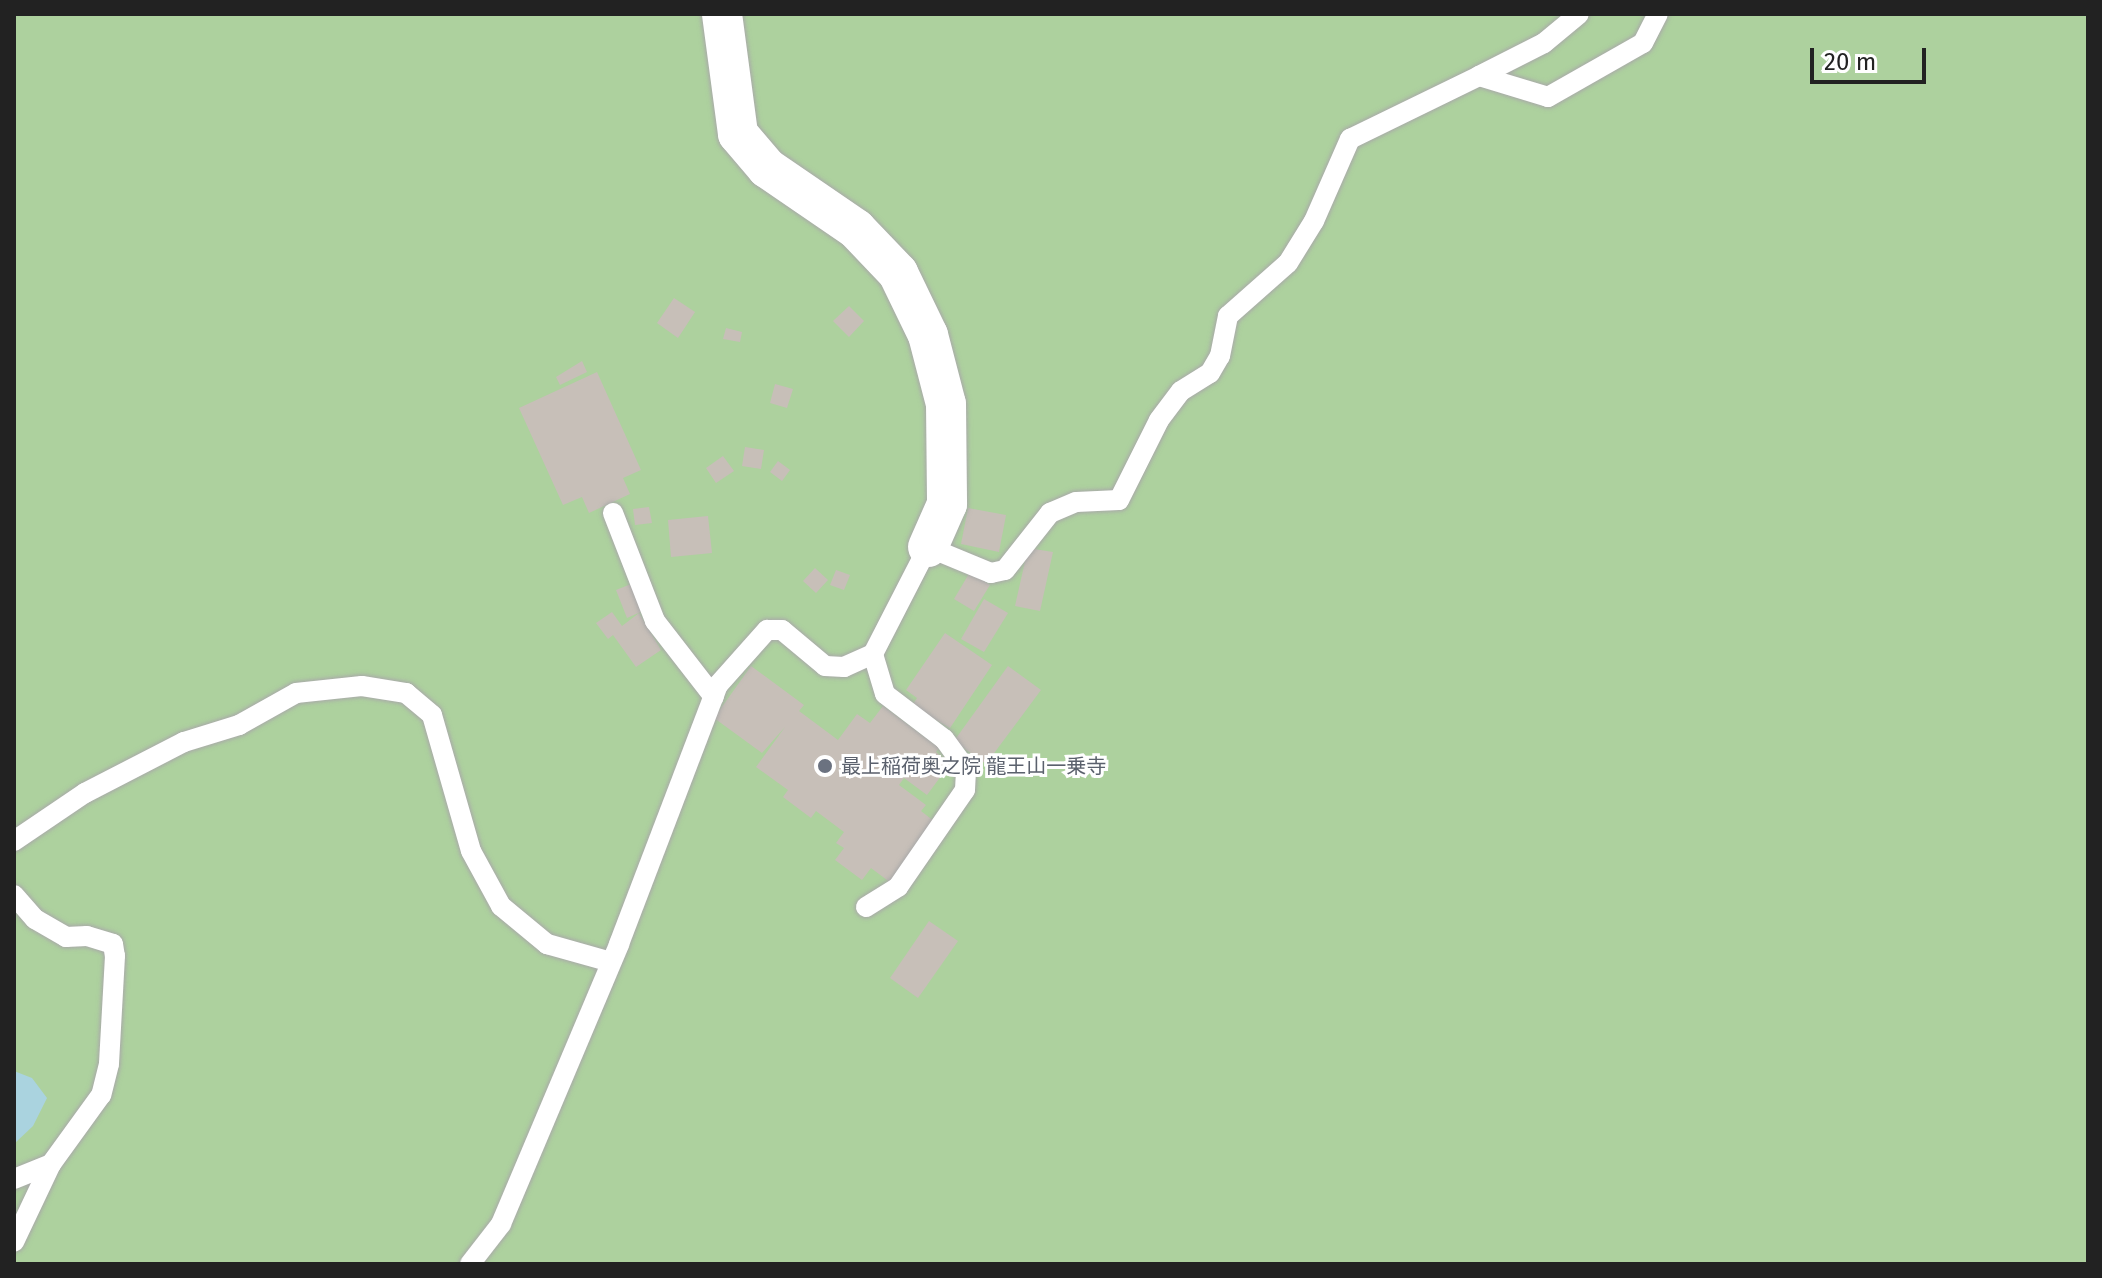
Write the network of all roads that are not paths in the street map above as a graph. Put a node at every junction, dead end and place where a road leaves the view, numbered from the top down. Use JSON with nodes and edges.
{"nodes":[{"id":1,"x":1579,"y":14,"type":"edge"},
{"id":2,"x":1658,"y":14,"type":"edge"},
{"id":3,"x":719,"y":18,"type":"edge"},
{"id":4,"x":1479,"y":76,"type":"junction"},
{"id":5,"x":613,"y":513,"type":"dead end"},
{"id":6,"x":928,"y":547,"type":"junction"},
{"id":7,"x":873,"y":654,"type":"junction"},
{"id":8,"x":714,"y":697,"type":"junction"},
{"id":9,"x":14,"y":841,"type":"edge"},
{"id":10,"x":14,"y":895,"type":"edge"},
{"id":11,"x":866,"y":907,"type":"dead end"},
{"id":12,"x":611,"y":962,"type":"junction"},
{"id":13,"x":51,"y":1164,"type":"junction"},
{"id":14,"x":14,"y":1179,"type":"edge"},
{"id":15,"x":14,"y":1242,"type":"edge"},
{"id":16,"x":470,"y":1264,"type":"edge"}],
"edges":[{"from":1,"to":4,"type":"lane"},
{"from":2,"to":4,"type":"lane"},
{"from":3,"to":6,"type":"street"},
{"from":4,"to":6,"type":"lane"},
{"from":5,"to":8,"type":"lane"},
{"from":6,"to":7,"type":"lane"},
{"from":7,"to":8,"type":"lane"},
{"from":7,"to":11,"type":"lane"},
{"from":8,"to":12,"type":"lane"},
{"from":9,"to":12,"type":"lane"},
{"from":10,"to":13,"type":"lane"},
{"from":12,"to":16,"type":"lane"},
{"from":13,"to":14,"type":"lane"},
{"from":13,"to":15,"type":"lane"}]}
